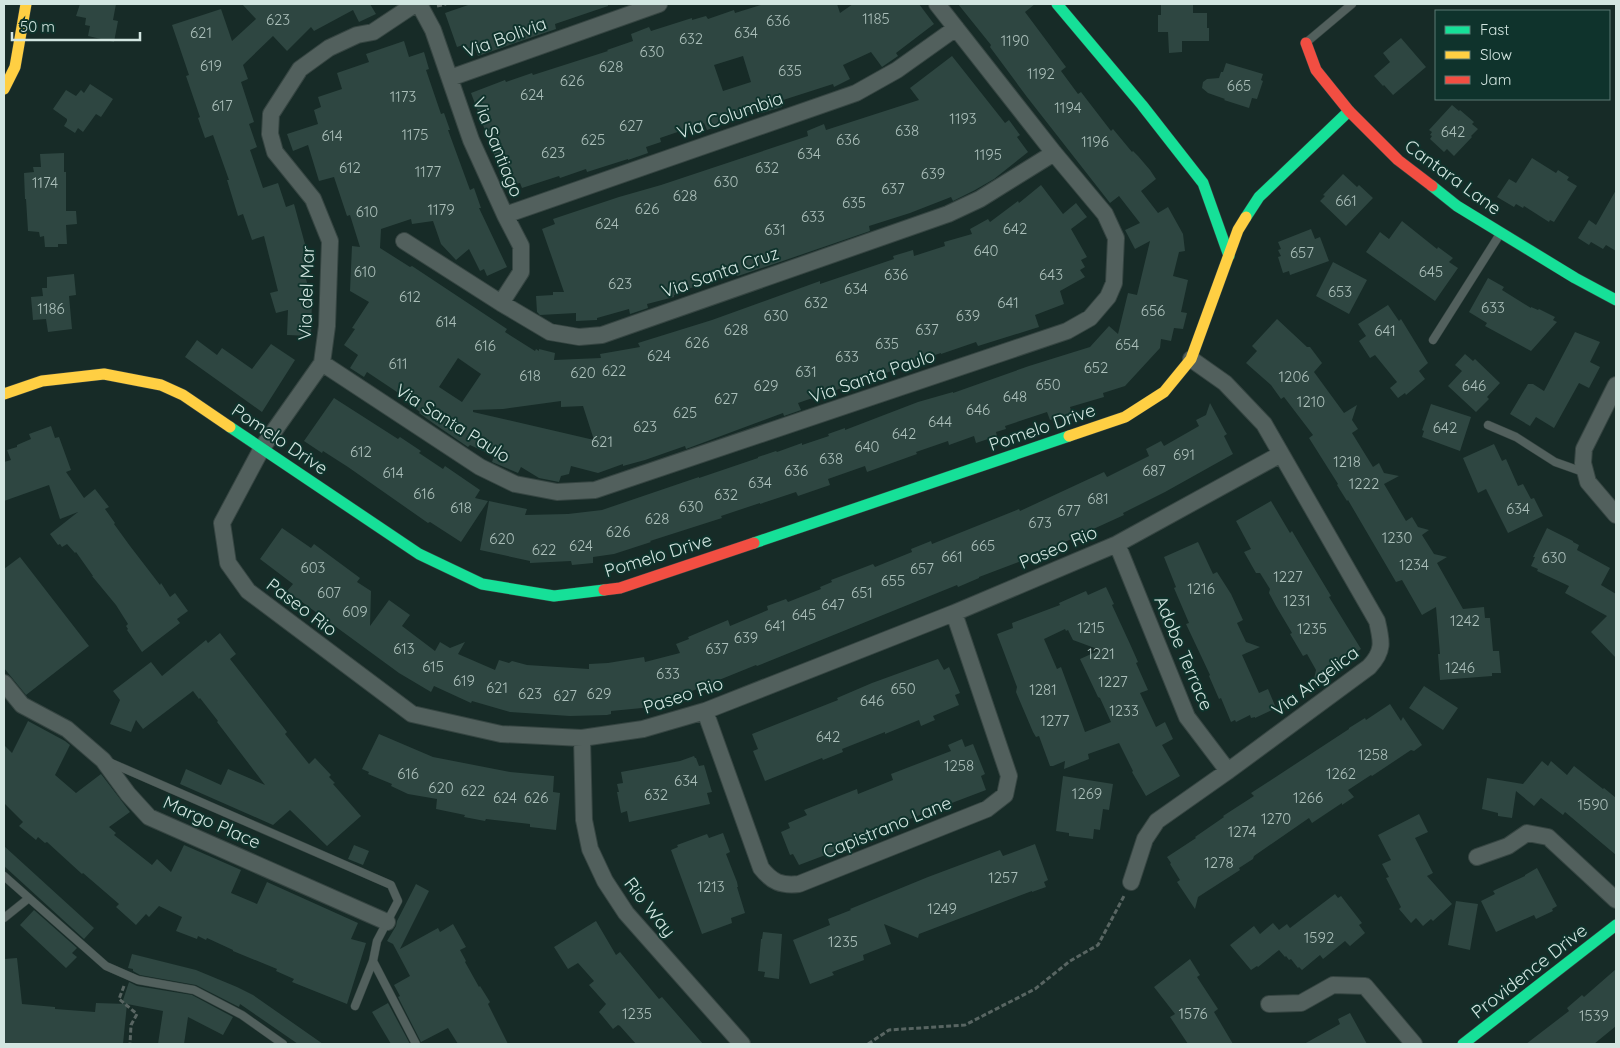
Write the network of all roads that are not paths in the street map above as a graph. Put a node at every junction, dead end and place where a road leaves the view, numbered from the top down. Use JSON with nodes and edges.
{"nodes":[{"id":1,"x":26,"y":4,"type":"edge"},
{"id":2,"x":415,"y":4,"type":"edge"},
{"id":3,"x":419,"y":4,"type":"edge"},
{"id":4,"x":659,"y":4,"type":"edge"},
{"id":5,"x":937,"y":4,"type":"edge"},
{"id":6,"x":1057,"y":4,"type":"edge"},
{"id":7,"x":1352,"y":4,"type":"edge"},
{"id":8,"x":956,"y":28,"type":"junction"},
{"id":9,"x":1306,"y":43,"type":"joint"},
{"id":10,"x":450,"y":78,"type":"junction"},
{"id":11,"x":4,"y":89,"type":"edge"},
{"id":12,"x":1349,"y":111,"type":"junction"},
{"id":13,"x":1054,"y":153,"type":"junction"},
{"id":14,"x":505,"y":215,"type":"junction"},
{"id":15,"x":1500,"y":233,"type":"junction"},
{"id":16,"x":404,"y":241,"type":"dead end"},
{"id":17,"x":1229,"y":256,"type":"junction"},
{"id":18,"x":1616,"y":300,"type":"edge"},
{"id":19,"x":501,"y":303,"type":"junction"},
{"id":20,"x":1433,"y":340,"type":"dead end"},
{"id":21,"x":1191,"y":359,"type":"junction"},
{"id":22,"x":322,"y":363,"type":"junction"},
{"id":23,"x":1616,"y":385,"type":"edge"},
{"id":24,"x":4,"y":394,"type":"edge"},
{"id":25,"x":1488,"y":425,"type":"dead end"},
{"id":26,"x":262,"y":448,"type":"junction"},
{"id":27,"x":1281,"y":454,"type":"junction"},
{"id":28,"x":1586,"y":472,"type":"junction"},
{"id":29,"x":1616,"y":515,"type":"edge"},
{"id":30,"x":1117,"y":544,"type":"junction"},
{"id":31,"x":954,"y":613,"type":"junction"},
{"id":32,"x":4,"y":683,"type":"edge"},
{"id":33,"x":706,"y":711,"type":"junction"},
{"id":34,"x":582,"y":738,"type":"junction"},
{"id":35,"x":103,"y":760,"type":"junction"},
{"id":36,"x":1228,"y":771,"type":"junction"},
{"id":37,"x":1476,"y":857,"type":"dead end"},
{"id":38,"x":4,"y":876,"type":"edge"},
{"id":39,"x":1131,"y":882,"type":"road end"},
{"id":40,"x":29,"y":898,"type":"junction"},
{"id":41,"x":1616,"y":900,"type":"edge"},
{"id":42,"x":4,"y":918,"type":"edge"},
{"id":43,"x":387,"y":922,"type":"junction"},
{"id":44,"x":1616,"y":925,"type":"edge"},
{"id":45,"x":373,"y":961,"type":"junction"},
{"id":46,"x":1269,"y":1004,"type":"dead end"},
{"id":47,"x":354,"y":1006,"type":"dead end"},
{"id":48,"x":282,"y":1044,"type":"edge"},
{"id":49,"x":416,"y":1044,"type":"edge"},
{"id":50,"x":742,"y":1044,"type":"edge"},
{"id":51,"x":1414,"y":1044,"type":"edge"},
{"id":52,"x":1463,"y":1044,"type":"edge"}],
"edges":[{"from":1,"to":11,"type":"street"},
{"from":2,"to":22,"type":"street","name":"Via del Mar"},
{"from":3,"to":10,"type":"street","name":"Via Santiago"},
{"from":4,"to":10,"type":"street","name":"Via Bolivia"},
{"from":5,"to":8,"type":"street","name":"Via Santa Paulo"},
{"from":6,"to":17,"type":"street"},
{"from":7,"to":9,"type":"lane"},
{"from":8,"to":13,"type":"street","name":"Via Santa Paulo"},
{"from":8,"to":14,"type":"street","name":"Via Columbia"},
{"from":9,"to":12,"type":"street","name":"Cantara Lane"},
{"from":10,"to":14,"type":"street","name":"Via Santiago"},
{"from":12,"to":15,"type":"street","name":"Cantara Lane"},
{"from":12,"to":17,"type":"street"},
{"from":13,"to":19,"type":"street","name":"Via Santa Cruz"},
{"from":13,"to":22,"type":"street","name":"Via Santa Paulo"},
{"from":14,"to":19,"type":"street","name":"Via Santiago"},
{"from":15,"to":18,"type":"street","name":"Cantara Lane"},
{"from":15,"to":20,"type":"lane"},
{"from":16,"to":19,"type":"street","name":"Via Santa Cruz"},
{"from":17,"to":21,"type":"street","name":"Pomelo Drive"},
{"from":21,"to":26,"type":"street","name":"Pomelo Drive"},
{"from":21,"to":27,"type":"street","name":"Via Angelica"},
{"from":22,"to":26,"type":"street","name":"Via del Mar"},
{"from":23,"to":28,"type":"street"},
{"from":24,"to":26,"type":"street","name":"Pomelo Drive"},
{"from":25,"to":28,"type":"lane"},
{"from":26,"to":34,"type":"street","name":"Paseo Rio"},
{"from":27,"to":30,"type":"street","name":"Paseo Rio"},
{"from":27,"to":36,"type":"street","name":"Via Angelica"},
{"from":28,"to":29,"type":"street"},
{"from":30,"to":31,"type":"street","name":"Paseo Rio"},
{"from":30,"to":36,"type":"street","name":"Adobe Terrace"},
{"from":31,"to":33,"type":"street","name":"Paseo Rio"},
{"from":31,"to":33,"type":"street","name":"Capistrano Lane"},
{"from":32,"to":35,"type":"street","name":"Margo Place"},
{"from":33,"to":34,"type":"street","name":"Paseo Rio"},
{"from":34,"to":50,"type":"street","name":"Rio Way"},
{"from":35,"to":43,"type":"street","name":"Margo Place"},
{"from":35,"to":43,"type":"lane"},
{"from":36,"to":39,"type":"street","name":"Via Angelica"},
{"from":37,"to":41,"type":"street"},
{"from":38,"to":40,"type":"lane"},
{"from":40,"to":42,"type":"lane"},
{"from":40,"to":48,"type":"lane"},
{"from":43,"to":45,"type":"lane"},
{"from":44,"to":52,"type":"street","name":"Providence Drive"},
{"from":45,"to":47,"type":"lane"},
{"from":45,"to":49,"type":"lane"},
{"from":46,"to":51,"type":"street"}]}
